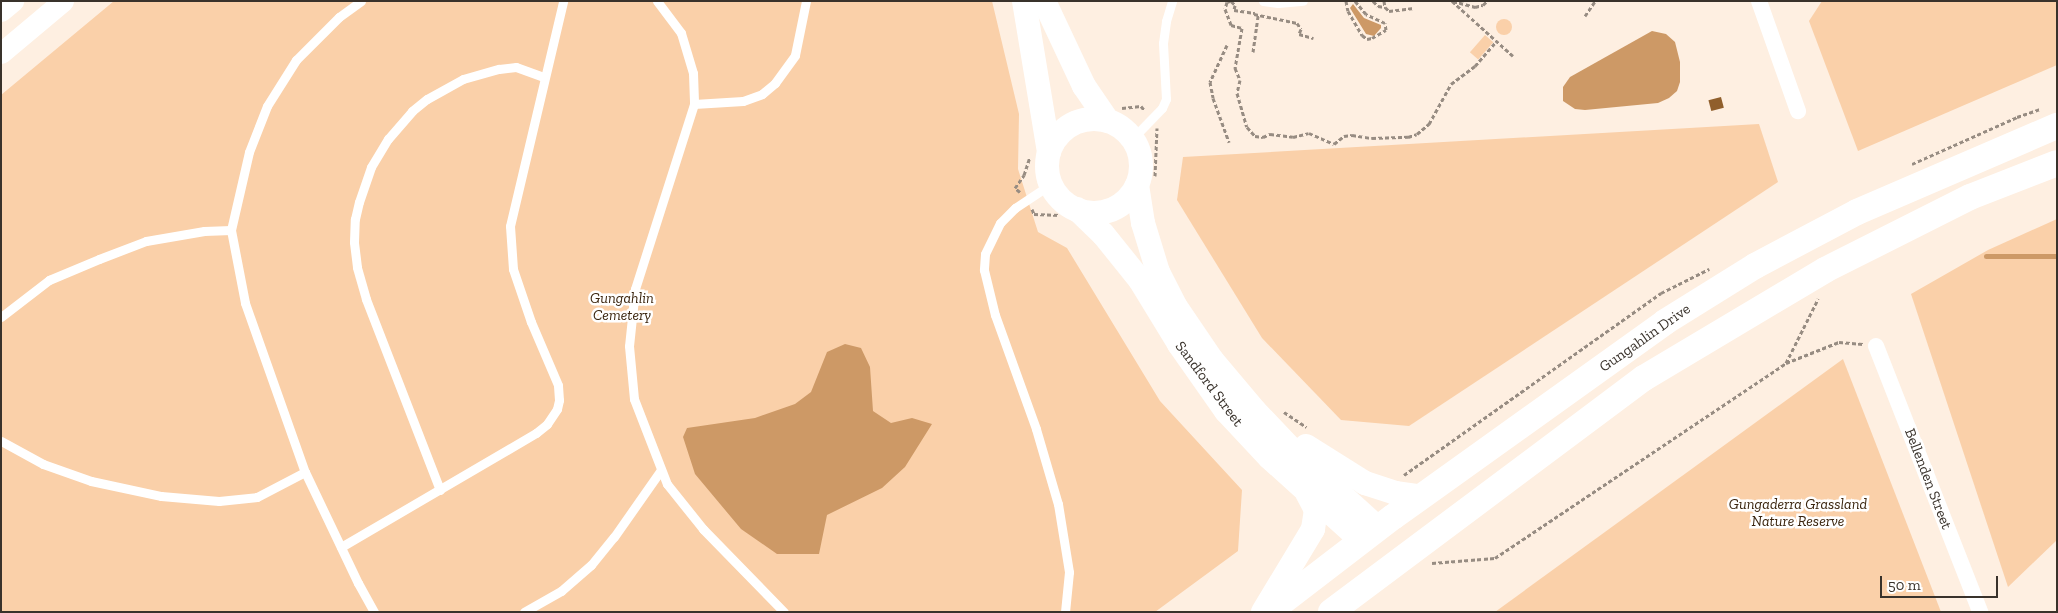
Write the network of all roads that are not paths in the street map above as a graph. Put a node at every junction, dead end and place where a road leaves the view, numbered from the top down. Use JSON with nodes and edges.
{"nodes":[{"id":1,"x":12,"y":1,"type":"edge"},
{"id":2,"x":63,"y":1,"type":"edge"},
{"id":3,"x":362,"y":1,"type":"edge"},
{"id":4,"x":563,"y":1,"type":"edge"},
{"id":5,"x":657,"y":1,"type":"edge"},
{"id":6,"x":806,"y":1,"type":"edge"},
{"id":7,"x":1024,"y":1,"type":"edge"},
{"id":8,"x":1044,"y":1,"type":"edge"},
{"id":9,"x":1172,"y":1,"type":"edge"},
{"id":10,"x":1263,"y":1,"type":"edge"},
{"id":11,"x":1303,"y":1,"type":"edge"},
{"id":12,"x":1759,"y":1,"type":"edge"},
{"id":13,"x":1,"y":11,"type":"edge"},
{"id":14,"x":1,"y":53,"type":"edge"},
{"id":15,"x":544,"y":77,"type":"junction"},
{"id":16,"x":694,"y":104,"type":"junction"},
{"id":17,"x":1798,"y":111,"type":"dead end"},
{"id":18,"x":1108,"y":121,"type":"junction"},
{"id":19,"x":2057,"y":126,"type":"edge"},
{"id":20,"x":1132,"y":139,"type":"junction"},
{"id":21,"x":1040,"y":152,"type":"junction"},
{"id":22,"x":2057,"y":163,"type":"edge"},
{"id":23,"x":1051,"y":184,"type":"junction"},
{"id":24,"x":1146,"y":184,"type":"junction"},
{"id":25,"x":1071,"y":213,"type":"junction"},
{"id":26,"x":232,"y":230,"type":"junction"},
{"id":27,"x":1,"y":318,"type":"edge"},
{"id":28,"x":1876,"y":346,"type":"road end"},
{"id":29,"x":1242,"y":396,"type":"junction"},
{"id":30,"x":1,"y":441,"type":"edge"},
{"id":31,"x":661,"y":470,"type":"junction"},
{"id":32,"x":306,"y":472,"type":"junction"},
{"id":33,"x":440,"y":490,"type":"junction"},
{"id":34,"x":1307,"y":493,"type":"junction"},
{"id":35,"x":1422,"y":496,"type":"junction"},
{"id":36,"x":1370,"y":534,"type":"junction"},
{"id":37,"x":341,"y":547,"type":"junction"},
{"id":38,"x":1397,"y":563,"type":"junction"},
{"id":39,"x":374,"y":612,"type":"edge"},
{"id":40,"x":524,"y":612,"type":"edge"},
{"id":41,"x":784,"y":612,"type":"edge"},
{"id":42,"x":1065,"y":612,"type":"edge"},
{"id":43,"x":1263,"y":612,"type":"edge"},
{"id":44,"x":1269,"y":612,"type":"edge"},
{"id":45,"x":1332,"y":612,"type":"edge"},
{"id":46,"x":1980,"y":612,"type":"edge"}],
"edges":[{"from":1,"to":13,"type":"street"},
{"from":2,"to":14,"type":"street"},
{"from":3,"to":26,"type":"lane"},
{"from":4,"to":15,"type":"lane"},
{"from":5,"to":16,"type":"lane"},
{"from":6,"to":16,"type":"lane"},
{"from":7,"to":21,"type":"main road"},
{"from":8,"to":18,"type":"main road"},
{"from":9,"to":20,"type":"lane"},
{"from":10,"to":11,"type":"lane"},
{"from":12,"to":17,"type":"street"},
{"from":15,"to":33,"type":"lane"},
{"from":15,"to":33,"type":"lane"},
{"from":16,"to":31,"type":"lane"},
{"from":18,"to":20,"type":"main road"},
{"from":18,"to":21,"type":"main road"},
{"from":19,"to":35,"type":"main road","name":"Gungahlin Drive"},
{"from":20,"to":24,"type":"main road"},
{"from":21,"to":23,"type":"main road"},
{"from":22,"to":38,"type":"main road"},
{"from":23,"to":25,"type":"main road"},
{"from":23,"to":42,"type":"lane"},
{"from":24,"to":25,"type":"main road"},
{"from":24,"to":29,"type":"main road","name":"Sandford Street"},
{"from":25,"to":34,"type":"main road","name":"Sandford Street"},
{"from":26,"to":27,"type":"lane"},
{"from":26,"to":32,"type":"lane"},
{"from":28,"to":46,"type":"street","name":"Bellenden Street"},
{"from":29,"to":35,"type":"main road"},
{"from":29,"to":36,"type":"main road","name":"Sandford Street"},
{"from":30,"to":32,"type":"lane"},
{"from":31,"to":40,"type":"lane"},
{"from":31,"to":41,"type":"lane"},
{"from":32,"to":37,"type":"lane"},
{"from":33,"to":37,"type":"lane"},
{"from":34,"to":36,"type":"main road","name":"Sandford Street"},
{"from":34,"to":43,"type":"main road"},
{"from":35,"to":36,"type":"main road","name":"Gungahlin Drive"},
{"from":36,"to":38,"type":"main road"},
{"from":36,"to":44,"type":"main road","name":"Gungahlin Drive"},
{"from":37,"to":39,"type":"lane"},
{"from":38,"to":45,"type":"main road"}]}
